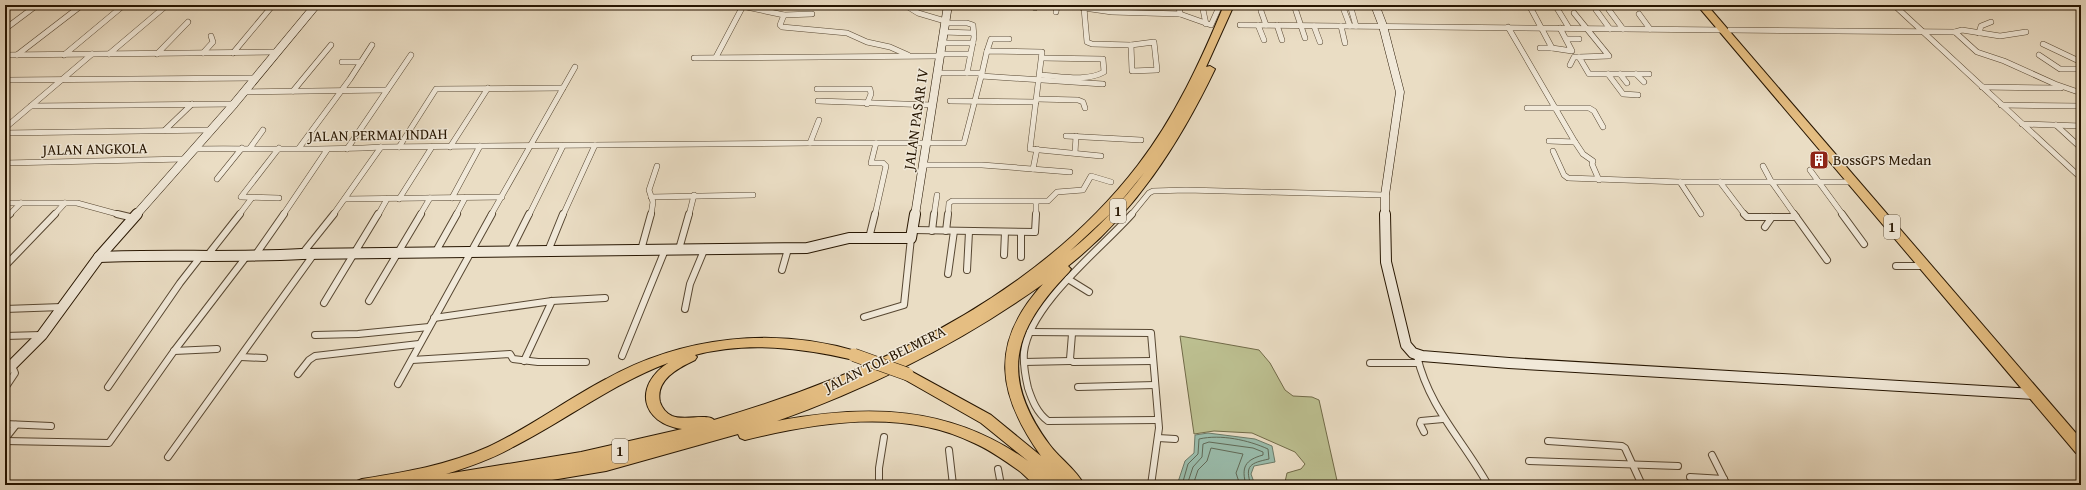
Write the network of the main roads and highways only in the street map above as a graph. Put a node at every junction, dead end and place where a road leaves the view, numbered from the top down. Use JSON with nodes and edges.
{"nodes":[{"id":1,"x":1229,"y":5,"type":"edge"},
{"id":2,"x":1237,"y":5,"type":"edge"},
{"id":3,"x":1702,"y":5,"type":"edge"},
{"id":4,"x":1708,"y":5,"type":"edge"},
{"id":5,"x":1727,"y":30,"type":"junction"},
{"id":6,"x":1107,"y":224,"type":"junction"},
{"id":7,"x":852,"y":357,"type":"junction"},
{"id":8,"x":904,"y":376,"type":"junction"},
{"id":9,"x":786,"y":403,"type":"junction"},
{"id":10,"x":2081,"y":438,"type":"edge"},
{"id":11,"x":2081,"y":449,"type":"edge"},
{"id":12,"x":634,"y":458,"type":"junction"},
{"id":13,"x":362,"y":485,"type":"edge"},
{"id":14,"x":395,"y":485,"type":"edge"},
{"id":15,"x":480,"y":485,"type":"edge"},
{"id":16,"x":1048,"y":485,"type":"edge"},
{"id":17,"x":1062,"y":485,"type":"edge"},
{"id":18,"x":1067,"y":485,"type":"edge"},
{"id":19,"x":1077,"y":485,"type":"edge"}],
"edges":[{"from":1,"to":9,"type":"highway","name":"JALAN TOL BELMERA","number":"1"},
{"from":2,"to":6,"type":"highway","name":"JALAN TOL BELMERA","number":"1"},
{"from":3,"to":5,"type":"highway","number":"1"},
{"from":4,"to":5,"type":"highway","number":"1"},
{"from":5,"to":10,"type":"highway","number":"1"},
{"from":5,"to":11,"type":"highway","number":"1"},
{"from":6,"to":12,"type":"highway","name":"JALAN TOL BELMERA","number":"1"},
{"from":6,"to":19,"type":"highway"},
{"from":7,"to":8,"type":"highway"},
{"from":7,"to":9,"type":"highway"},
{"from":7,"to":13,"type":"highway"},
{"from":8,"to":17,"type":"highway"},
{"from":8,"to":18,"type":"highway"},
{"from":9,"to":14,"type":"highway","name":"JALAN TOL BELMERA","number":"1"},
{"from":12,"to":15,"type":"highway","name":"JALAN TOL BELMERA","number":"1"},
{"from":12,"to":16,"type":"highway"}]}
